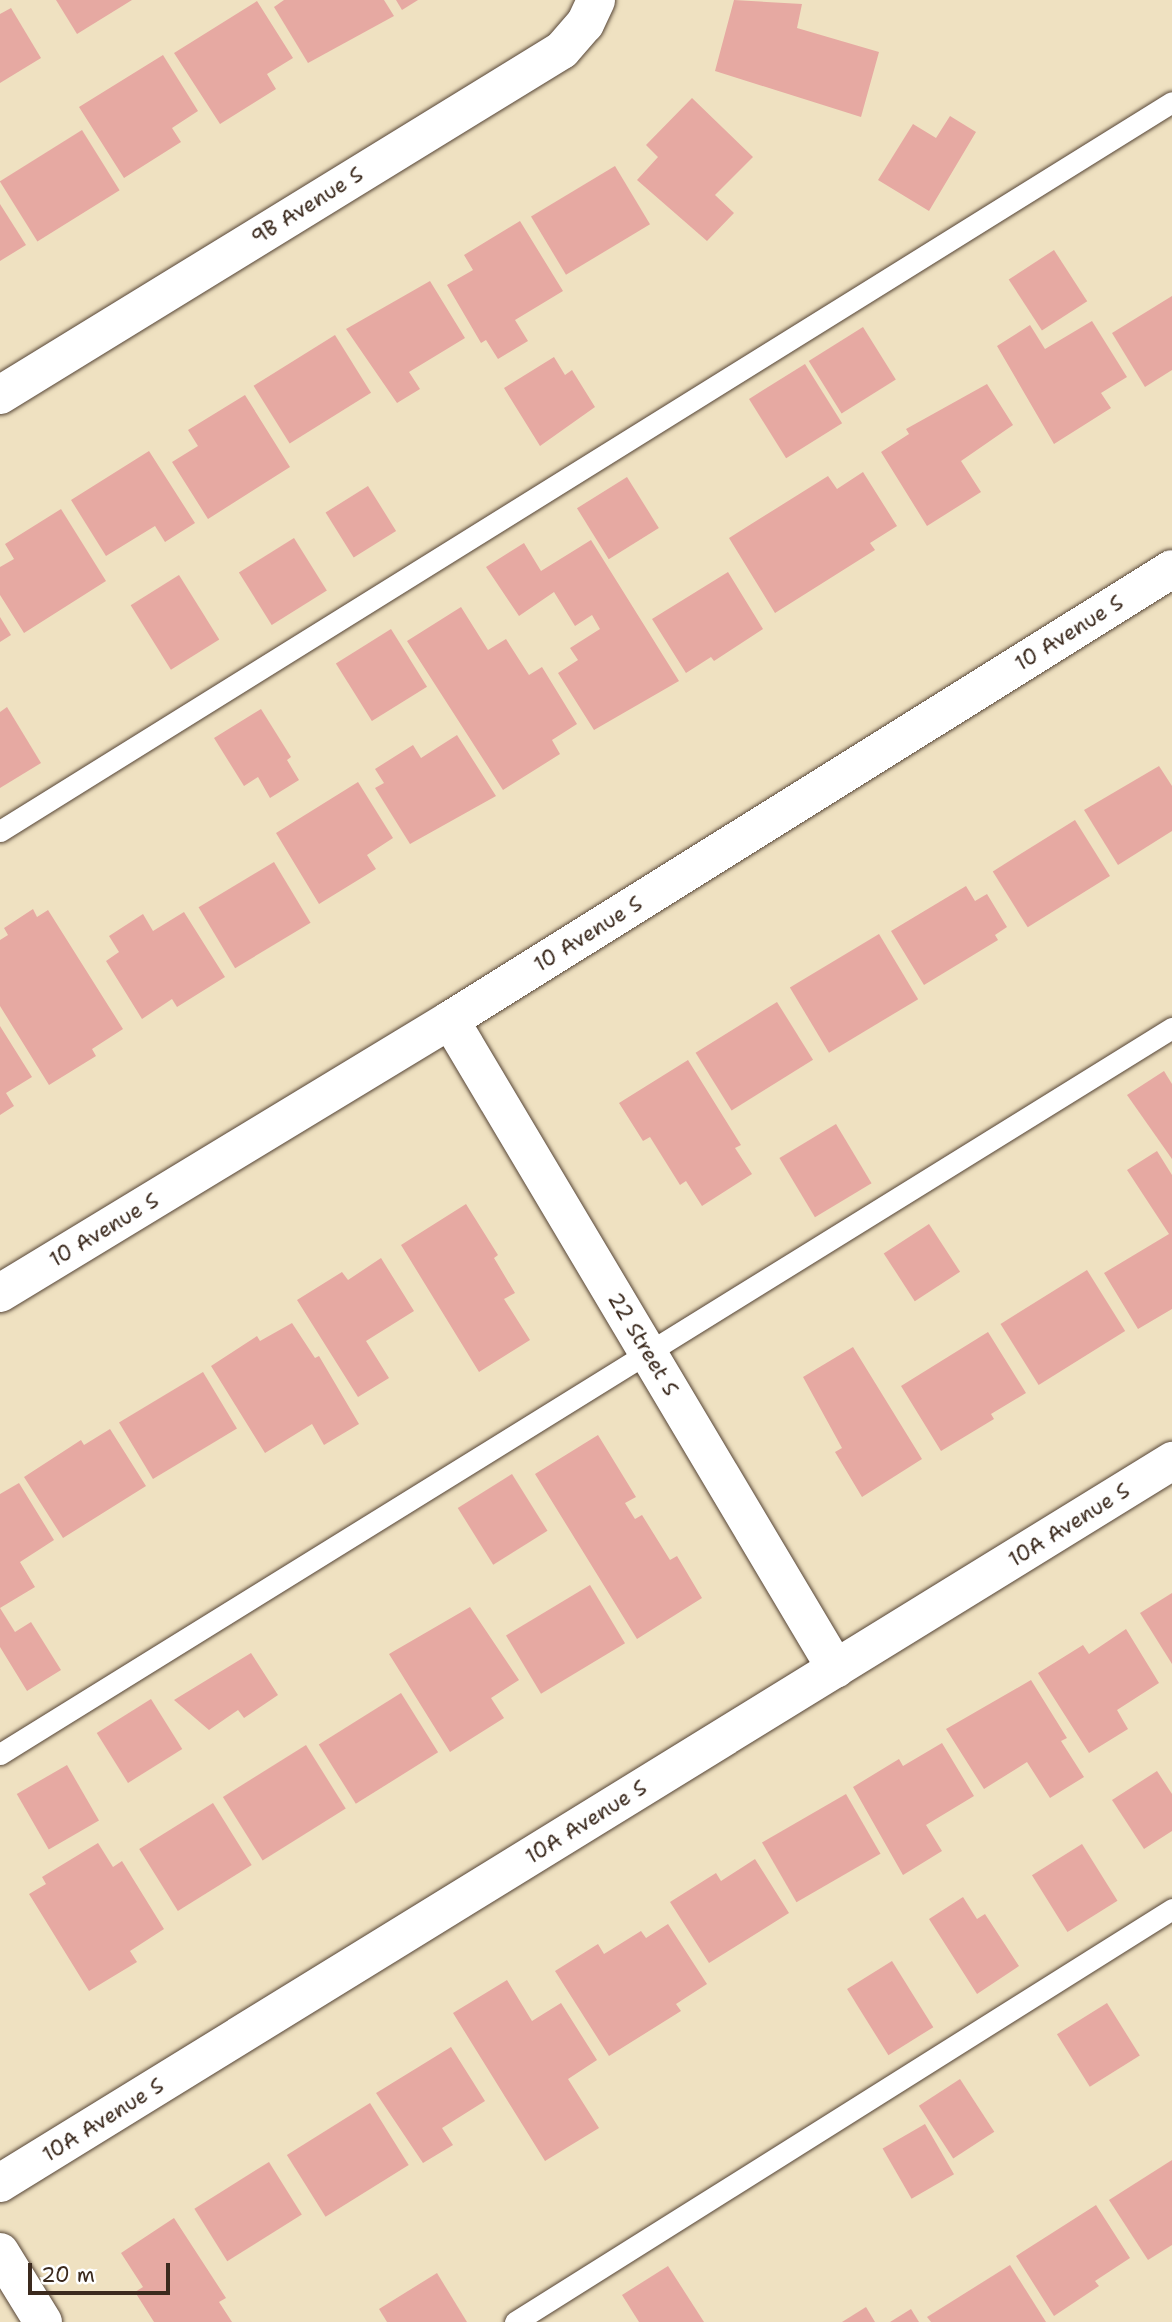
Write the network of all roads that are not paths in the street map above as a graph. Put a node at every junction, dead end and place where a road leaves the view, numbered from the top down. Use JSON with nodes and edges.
{"nodes":[{"id":1,"x":596,"y":0,"type":"edge"},
{"id":2,"x":1172,"y":102,"type":"edge"},
{"id":3,"x":0,"y":395,"type":"edge"},
{"id":4,"x":1172,"y":569,"type":"edge"},
{"id":5,"x":0,"y":831,"type":"edge"},
{"id":6,"x":450,"y":1020,"type":"junction"},
{"id":7,"x":1172,"y":1028,"type":"edge"},
{"id":8,"x":0,"y":1293,"type":"edge"},
{"id":9,"x":647,"y":1352,"type":"junction"},
{"id":10,"x":1172,"y":1461,"type":"edge"},
{"id":11,"x":836,"y":1669,"type":"junction"},
{"id":12,"x":0,"y":1754,"type":"edge"},
{"id":13,"x":1172,"y":1909,"type":"edge"},
{"id":14,"x":0,"y":2183,"type":"edge"},
{"id":15,"x":0,"y":2252,"type":"edge"},
{"id":16,"x":43,"y":2322,"type":"edge"},
{"id":17,"x":515,"y":2322,"type":"edge"}],
"edges":[{"from":1,"to":3,"type":"street","name":"9B Avenue S"},
{"from":2,"to":5,"type":"lane"},
{"from":4,"to":6,"type":"street","name":"10 Avenue S"},
{"from":6,"to":8,"type":"street","name":"10 Avenue S"},
{"from":6,"to":9,"type":"street","name":"22 Street S"},
{"from":7,"to":9,"type":"lane"},
{"from":9,"to":11,"type":"street","name":"22 Street S"},
{"from":9,"to":12,"type":"lane"},
{"from":10,"to":11,"type":"street","name":"10A Avenue S"},
{"from":11,"to":14,"type":"street","name":"10A Avenue S"},
{"from":13,"to":17,"type":"lane"},
{"from":15,"to":16,"type":"street"}]}
